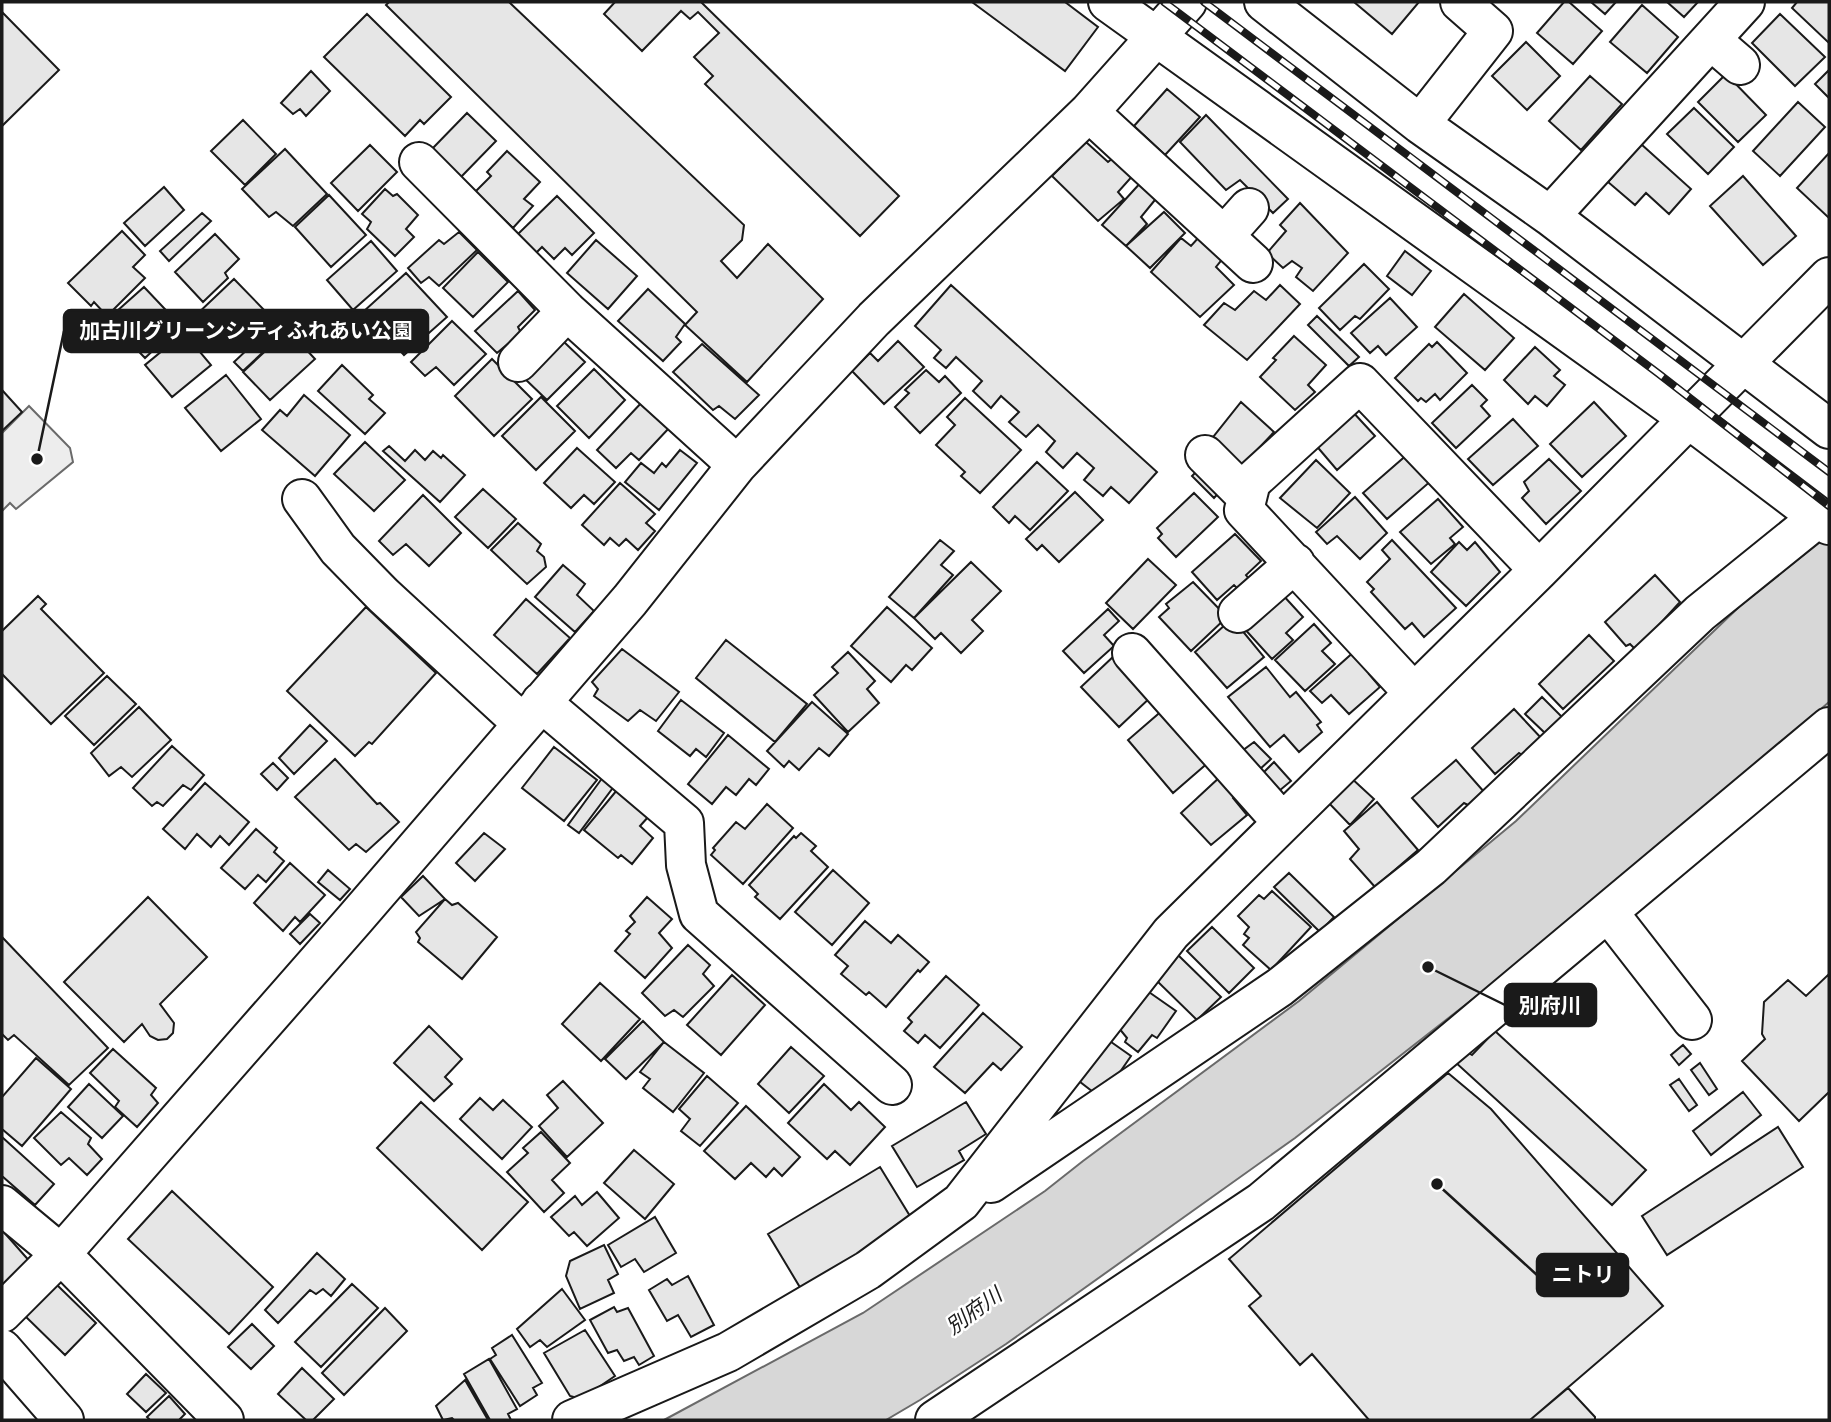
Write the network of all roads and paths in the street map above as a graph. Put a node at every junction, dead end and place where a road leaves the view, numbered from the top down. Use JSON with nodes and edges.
{"nodes":[{"id":1,"x":1108,"y":2,"type":"edge"},
{"id":2,"x":1187,"y":2,"type":"edge"},
{"id":3,"x":1264,"y":2,"type":"edge"},
{"id":4,"x":1460,"y":2,"type":"edge"},
{"id":5,"x":1745,"y":2,"type":"edge"},
{"id":6,"x":1157,"y":38,"type":"junction"},
{"id":7,"x":1711,"y":40,"type":"junction"},
{"id":8,"x":1740,"y":65,"type":"dead end"},
{"id":9,"x":1089,"y":112,"type":"junction"},
{"id":10,"x":1420,"y":124,"type":"junction"},
{"id":11,"x":419,"y":162,"type":"dead end"},
{"id":12,"x":1249,"y":208,"type":"dead end"},
{"id":13,"x":1550,"y":216,"type":"junction"},
{"id":14,"x":1224,"y":236,"type":"junction"},
{"id":15,"x":1253,"y":262,"type":"dead end"},
{"id":16,"x":1829,"y":277,"type":"edge"},
{"id":17,"x":567,"y":311,"type":"junction"},
{"id":18,"x":517,"y":362,"type":"dead end"},
{"id":19,"x":1744,"y":365,"type":"junction"},
{"id":20,"x":1689,"y":419,"type":"junction"},
{"id":21,"x":1829,"y":429,"type":"edge"},
{"id":22,"x":1205,"y":455,"type":"dead end"},
{"id":23,"x":737,"y":465,"type":"junction"},
{"id":24,"x":1247,"y":497,"type":"junction"},
{"id":25,"x":302,"y":499,"type":"dead end"},
{"id":26,"x":1824,"y":521,"type":"edge"},
{"id":27,"x":1295,"y":563,"type":"junction"},
{"id":28,"x":1539,"y":570,"type":"junction"},
{"id":29,"x":1238,"y":613,"type":"dead end"},
{"id":30,"x":1132,"y":653,"type":"dead end"},
{"id":31,"x":1413,"y":692,"type":"junction"},
{"id":32,"x":532,"y":713,"type":"junction"},
{"id":33,"x":1826,"y":734,"type":"edge"},
{"id":34,"x":1282,"y":822,"type":"junction"},
{"id":35,"x":1608,"y":912,"type":"junction"},
{"id":36,"x":1692,"y":1020,"type":"dead end"},
{"id":37,"x":892,"y":1085,"type":"dead end"},
{"id":38,"x":961,"y":1202,"type":"junction"},
{"id":39,"x":2,"y":1205,"type":"edge"},
{"id":40,"x":61,"y":1254,"type":"junction"},
{"id":41,"x":2,"y":1313,"type":"edge"},
{"id":42,"x":2,"y":1349,"type":"edge"},
{"id":43,"x":64,"y":1420,"type":"edge"},
{"id":44,"x":224,"y":1420,"type":"edge"},
{"id":45,"x":572,"y":1420,"type":"edge"},
{"id":46,"x":935,"y":1420,"type":"edge"}],
"edges":[{"from":1,"to":6,"type":"main road"},
{"from":2,"to":6,"type":"main road"},
{"from":3,"to":10,"type":"main road"},
{"from":4,"to":10,"type":"main road"},
{"from":5,"to":7,"type":"main road"},
{"from":6,"to":9,"type":"main road"},
{"from":6,"to":20,"type":"main road"},
{"from":7,"to":8,"type":"main road"},
{"from":7,"to":13,"type":"main road"},
{"from":9,"to":14,"type":"main road"},
{"from":9,"to":23,"type":"main road"},
{"from":10,"to":13,"type":"main road"},
{"from":11,"to":17,"type":"main road"},
{"from":12,"to":14,"type":"main road"},
{"from":13,"to":19,"type":"main road"},
{"from":14,"to":15,"type":"main road"},
{"from":16,"to":19,"type":"main road"},
{"from":17,"to":18,"type":"main road"},
{"from":17,"to":23,"type":"main road"},
{"from":19,"to":20,"type":"main road"},
{"from":19,"to":21,"type":"main road"},
{"from":20,"to":26,"type":"main road"},
{"from":20,"to":28,"type":"main road"},
{"from":22,"to":24,"type":"main road"},
{"from":23,"to":32,"type":"main road"},
{"from":24,"to":27,"type":"main road"},
{"from":24,"to":28,"type":"main road"},
{"from":25,"to":32,"type":"main road"},
{"from":26,"to":38,"type":"main road"},
{"from":27,"to":29,"type":"main road"},
{"from":27,"to":31,"type":"main road"},
{"from":28,"to":31,"type":"main road"},
{"from":30,"to":34,"type":"main road"},
{"from":31,"to":34,"type":"main road"},
{"from":32,"to":37,"type":"main road"},
{"from":32,"to":40,"type":"main road"},
{"from":33,"to":35,"type":"main road"},
{"from":34,"to":38,"type":"main road"},
{"from":35,"to":36,"type":"main road"},
{"from":35,"to":46,"type":"main road"},
{"from":38,"to":45,"type":"main road"},
{"from":39,"to":40,"type":"main road"},
{"from":40,"to":41,"type":"main road"},
{"from":40,"to":44,"type":"main road"},
{"from":42,"to":43,"type":"main road"}]}
